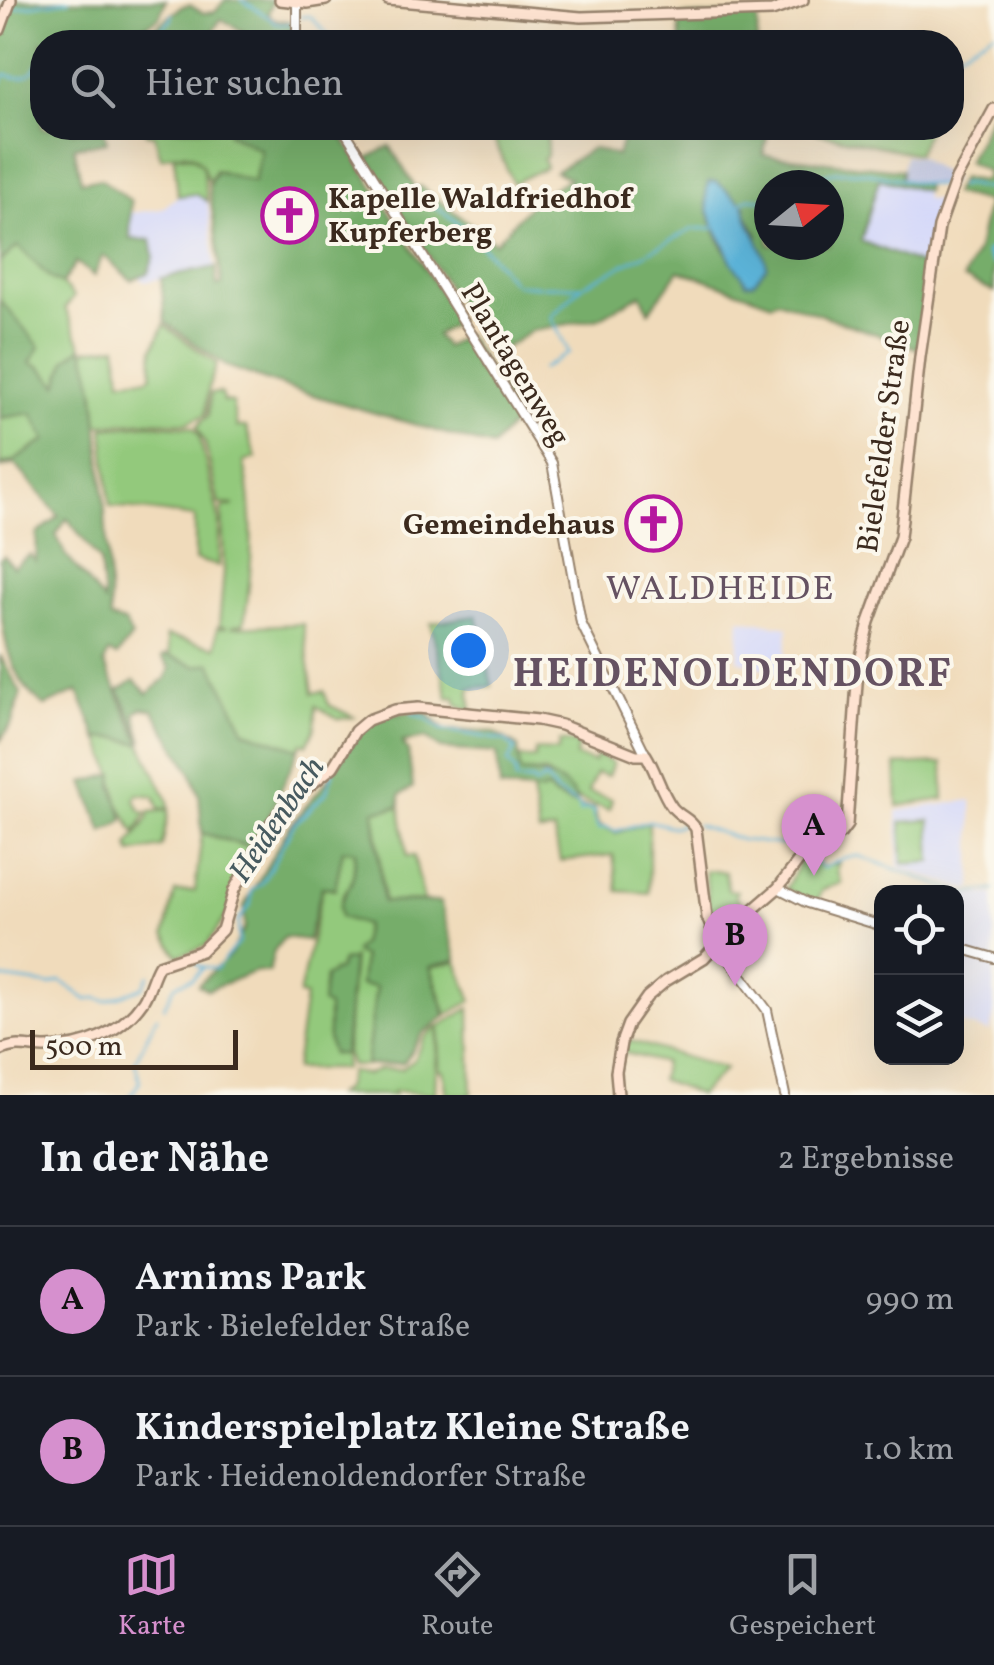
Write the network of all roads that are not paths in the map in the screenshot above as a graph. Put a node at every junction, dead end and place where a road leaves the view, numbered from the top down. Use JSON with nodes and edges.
{"nodes":[{"id":1,"x":11,"y":0,"type":"edge"},
{"id":2,"x":280,"y":0,"type":"edge"},
{"id":3,"x":326,"y":0,"type":"edge"},
{"id":4,"x":388,"y":0,"type":"edge"},
{"id":5,"x":803,"y":0,"type":"edge"},
{"id":6,"x":296,"y":1,"type":"edge"},
{"id":7,"x":0,"y":30,"type":"edge"},
{"id":8,"x":297,"y":30,"type":"edge"},
{"id":9,"x":994,"y":109,"type":"edge"},
{"id":10,"x":350,"y":140,"type":"edge"},
{"id":11,"x":646,"y":755,"type":"junction"},
{"id":12,"x":778,"y":888,"type":"junction"},
{"id":13,"x":874,"y":924,"type":"edge"},
{"id":14,"x":718,"y":944,"type":"junction"},
{"id":15,"x":964,"y":949,"type":"edge"},
{"id":16,"x":994,"y":958,"type":"edge"},
{"id":17,"x":0,"y":1051,"type":"edge"},
{"id":18,"x":618,"y":1095,"type":"edge"},
{"id":19,"x":785,"y":1095,"type":"edge"}],
"edges":[{"from":1,"to":7,"type":"main road"},
{"from":2,"to":6,"type":"main road"},
{"from":3,"to":6,"type":"main road"},
{"from":4,"to":5,"type":"main road"},
{"from":6,"to":8,"type":"street"},
{"from":9,"to":12,"type":"main road","name":"Bielefelder Straße"},
{"from":10,"to":11,"type":"street","name":"Plantagenweg"},
{"from":11,"to":14,"type":"main road"},
{"from":11,"to":17,"type":"main road"},
{"from":12,"to":13,"type":"street"},
{"from":12,"to":14,"type":"main road","name":"Bielefelder Straße"},
{"from":14,"to":18,"type":"main road","name":"Bielefelder Straße"},
{"from":14,"to":19,"type":"street"},
{"from":15,"to":16,"type":"street"}]}
